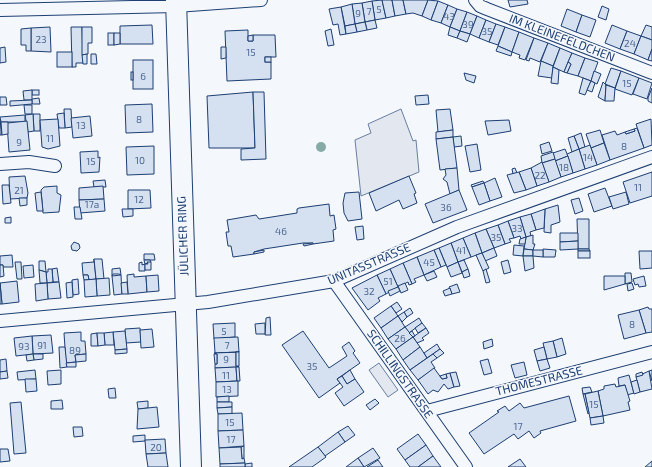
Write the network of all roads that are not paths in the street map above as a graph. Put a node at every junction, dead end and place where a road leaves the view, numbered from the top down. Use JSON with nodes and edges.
{"nodes":[{"id":1,"x":261,"y":0,"type":"edge"},
{"id":2,"x":475,"y":0,"type":"edge"},
{"id":3,"x":176,"y":3,"type":"edge"},
{"id":4,"x":0,"y":10,"type":"edge"},
{"id":5,"x":652,"y":72,"type":"edge"},
{"id":6,"x":652,"y":157,"type":"edge"},
{"id":7,"x":0,"y":164,"type":"edge"},
{"id":8,"x":55,"y":166,"type":"dead end"},
{"id":9,"x":334,"y":281,"type":"junction"},
{"id":10,"x":185,"y":305,"type":"junction"},
{"id":11,"x":0,"y":321,"type":"edge"},
{"id":12,"x":652,"y":352,"type":"edge"},
{"id":13,"x":427,"y":412,"type":"junction"},
{"id":14,"x":191,"y":467,"type":"edge"},
{"id":15,"x":466,"y":467,"type":"edge"}],
"edges":[{"from":1,"to":3,"type":"street"},
{"from":2,"to":5,"type":"street","name":"IM KLEINEFELDCHEN"},
{"from":3,"to":4,"type":"street"},
{"from":3,"to":10,"type":"main road","name":"JÜLICHER RING"},
{"from":6,"to":9,"type":"street","name":"UNITASSTRASSE"},
{"from":7,"to":8,"type":"street"},
{"from":9,"to":10,"type":"street","name":"UNITASSTRASSE"},
{"from":9,"to":13,"type":"street","name":"SCHILLINGSTRASSE"},
{"from":10,"to":11,"type":"street","name":"UNITASSTRASSE"},
{"from":10,"to":14,"type":"main road","name":"JÜLICHER RING"},
{"from":12,"to":13,"type":"street","name":"THOMESTRASSE"},
{"from":13,"to":15,"type":"street","name":"SCHILLINGSTRASSE"}]}
